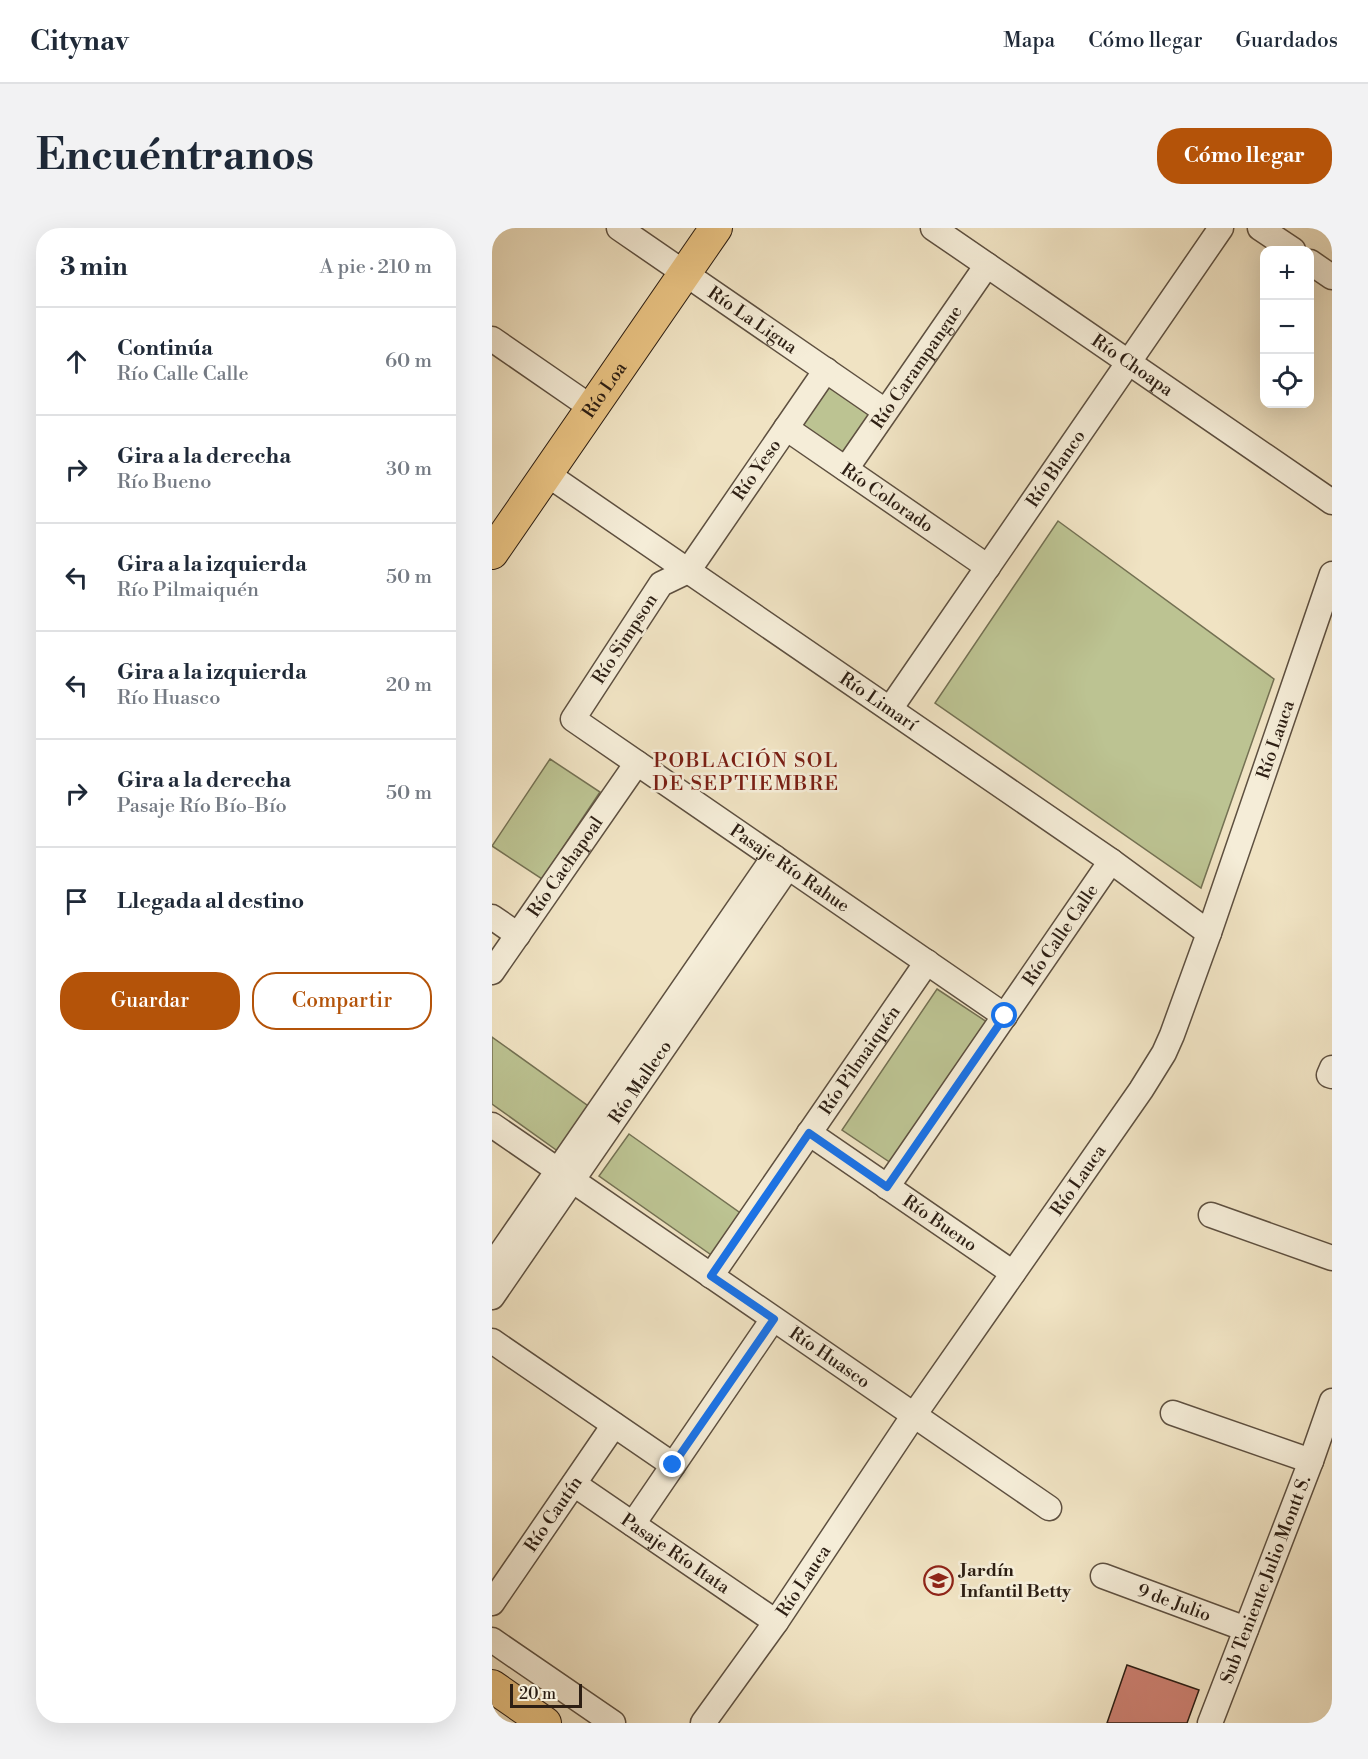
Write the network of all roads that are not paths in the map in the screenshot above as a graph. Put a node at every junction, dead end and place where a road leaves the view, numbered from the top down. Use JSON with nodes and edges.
{"nodes":[{"id":1,"x":619,"y":228,"type":"edge"},
{"id":2,"x":716,"y":228,"type":"edge"},
{"id":3,"x":933,"y":228,"type":"edge"},
{"id":4,"x":1221,"y":228,"type":"edge"},
{"id":5,"x":1260,"y":228,"type":"edge"},
{"id":6,"x":1287,"y":246,"type":"edge"},
{"id":7,"x":987,"y":265,"type":"junction"},
{"id":8,"x":1314,"y":265,"type":"edge"},
{"id":9,"x":685,"y":273,"type":"junction"},
{"id":10,"x":1332,"y":278,"type":"edge"},
{"id":11,"x":492,"y":339,"type":"edge"},
{"id":12,"x":1129,"y":362,"type":"junction"},
{"id":13,"x":826,"y":370,"type":"junction"},
{"id":14,"x":592,"y":408,"type":"junction"},
{"id":15,"x":885,"y":411,"type":"junction"},
{"id":16,"x":786,"y":428,"type":"junction"},
{"id":17,"x":846,"y":469,"type":"junction"},
{"id":18,"x":547,"y":474,"type":"junction"},
{"id":19,"x":1332,"y":502,"type":"edge"},
{"id":20,"x":492,"y":553,"type":"edge"},
{"id":21,"x":988,"y":567,"type":"junction"},
{"id":22,"x":688,"y":570,"type":"junction"},
{"id":23,"x":1332,"y":574,"type":"edge"},
{"id":24,"x":890,"y":709,"type":"junction"},
{"id":25,"x":573,"y":719,"type":"joint"},
{"id":26,"x":636,"y":763,"type":"junction"},
{"id":27,"x":1111,"y":861,"type":"junction"},
{"id":28,"x":781,"y":862,"type":"junction"},
{"id":29,"x":492,"y":917,"type":"edge"},
{"id":30,"x":1209,"y":933,"type":"junction"},
{"id":31,"x":518,"y":935,"type":"junction"},
{"id":32,"x":927,"y":962,"type":"junction"},
{"id":33,"x":492,"y":972,"type":"edge"},
{"id":34,"x":1005,"y":1016,"type":"junction"},
{"id":35,"x":1332,"y":1068,"type":"edge"},
{"id":36,"x":1332,"y":1076,"type":"edge"},
{"id":37,"x":492,"y":1125,"type":"edge"},
{"id":38,"x":809,"y":1133,"type":"junction"},
{"id":39,"x":565,"y":1176,"type":"junction"},
{"id":40,"x":887,"y":1187,"type":"junction"},
{"id":41,"x":1211,"y":1215,"type":"dead end"},
{"id":42,"x":1332,"y":1258,"type":"edge"},
{"id":43,"x":492,"y":1266,"type":"edge"},
{"id":44,"x":1013,"y":1273,"type":"junction"},
{"id":45,"x":711,"y":1276,"type":"junction"},
{"id":46,"x":492,"y":1297,"type":"edge"},
{"id":47,"x":774,"y":1319,"type":"junction"},
{"id":48,"x":492,"y":1341,"type":"edge"},
{"id":49,"x":1332,"y":1401,"type":"edge"},
{"id":50,"x":1173,"y":1413,"type":"dead end"},
{"id":51,"x":914,"y":1415,"type":"junction"},
{"id":52,"x":614,"y":1425,"type":"junction"},
{"id":53,"x":1311,"y":1461,"type":"junction"},
{"id":54,"x":673,"y":1465,"type":"junction"},
{"id":55,"x":574,"y":1484,"type":"junction"},
{"id":56,"x":1049,"y":1508,"type":"dead end"},
{"id":57,"x":633,"y":1524,"type":"junction"},
{"id":58,"x":1103,"y":1576,"type":"dead end"},
{"id":59,"x":492,"y":1603,"type":"edge"},
{"id":60,"x":776,"y":1622,"type":"junction"},
{"id":61,"x":1246,"y":1629,"type":"junction"},
{"id":62,"x":492,"y":1640,"type":"edge"},
{"id":63,"x":492,"y":1686,"type":"edge"},
{"id":64,"x":545,"y":1723,"type":"edge"},
{"id":65,"x":613,"y":1723,"type":"edge"},
{"id":66,"x":703,"y":1723,"type":"edge"},
{"id":67,"x":1210,"y":1723,"type":"edge"}],
"edges":[{"from":1,"to":9,"type":"street","name":"Río La Ligua"},
{"from":2,"to":9,"type":"main road","name":"Río Loa"},
{"from":3,"to":7,"type":"street","name":"Río Choapa"},
{"from":4,"to":12,"type":"street","name":"Río Blanco"},
{"from":5,"to":6,"type":"street"},
{"from":7,"to":12,"type":"street","name":"Río Choapa"},
{"from":7,"to":15,"type":"street","name":"Río Carampangue"},
{"from":8,"to":10,"type":"street"},
{"from":9,"to":13,"type":"street","name":"Río La Ligua"},
{"from":9,"to":14,"type":"main road","name":"Río Loa"},
{"from":11,"to":14,"type":"street"},
{"from":12,"to":19,"type":"street","name":"Río Choapa"},
{"from":12,"to":21,"type":"street","name":"Río Blanco"},
{"from":13,"to":15,"type":"street","name":"Río La Ligua"},
{"from":13,"to":16,"type":"street","name":"Río Yeso"},
{"from":14,"to":18,"type":"main road","name":"Río Loa"},
{"from":15,"to":17,"type":"street","name":"Río Carampangue"},
{"from":16,"to":17,"type":"street","name":"Río Colorado"},
{"from":16,"to":22,"type":"street","name":"Río Yeso"},
{"from":17,"to":21,"type":"street","name":"Río Colorado"},
{"from":18,"to":20,"type":"main road","name":"Río Loa"},
{"from":18,"to":22,"type":"street","name":"Río Limarí"},
{"from":21,"to":24,"type":"street","name":"Río Blanco"},
{"from":22,"to":24,"type":"street","name":"Río Limarí"},
{"from":22,"to":25,"type":"street","name":"Río Simpson"},
{"from":23,"to":30,"type":"street","name":"Río Lauca"},
{"from":24,"to":27,"type":"street","name":"Río Limarí"},
{"from":25,"to":26,"type":"street","name":"Pasaje Río Rahue"},
{"from":26,"to":28,"type":"street","name":"Pasaje Río Rahue"},
{"from":26,"to":31,"type":"street","name":"Río Cachapoal"},
{"from":27,"to":30,"type":"street","name":"Río Limarí"},
{"from":27,"to":34,"type":"street","name":"Río Calle Calle"},
{"from":28,"to":32,"type":"street","name":"Pasaje Río Rahue"},
{"from":28,"to":39,"type":"street","name":"Río Malleco"},
{"from":29,"to":31,"type":"street"},
{"from":30,"to":44,"type":"street","name":"Río Lauca"},
{"from":31,"to":33,"type":"street","name":"Río Cachapoal"},
{"from":32,"to":34,"type":"street","name":"Pasaje Río Rahue"},
{"from":32,"to":38,"type":"street","name":"Río Pilmaiquén"},
{"from":34,"to":40,"type":"street","name":"Río Calle Calle"},
{"from":35,"to":36,"type":"street"},
{"from":37,"to":39,"type":"street","name":"Río Huasco"},
{"from":38,"to":40,"type":"street","name":"Río Bueno"},
{"from":38,"to":45,"type":"street","name":"Río Pilmaiquén"},
{"from":39,"to":43,"type":"street","name":"Río Malleco"},
{"from":39,"to":45,"type":"street","name":"Río Huasco"},
{"from":39,"to":46,"type":"street","name":"Río Malleco"},
{"from":40,"to":44,"type":"street","name":"Río Bueno"},
{"from":41,"to":42,"type":"street"},
{"from":44,"to":51,"type":"street","name":"Río Lauca"},
{"from":45,"to":47,"type":"street","name":"Río Huasco"},
{"from":47,"to":51,"type":"street","name":"Río Huasco"},
{"from":47,"to":54,"type":"street"},
{"from":48,"to":52,"type":"street"},
{"from":49,"to":53,"type":"street","name":"Sub Teniente Julio Montt S."},
{"from":50,"to":53,"type":"street"},
{"from":51,"to":56,"type":"street","name":"Río Huasco"},
{"from":51,"to":60,"type":"street","name":"Río Lauca"},
{"from":52,"to":54,"type":"street"},
{"from":52,"to":55,"type":"street","name":"Río Cautín"},
{"from":53,"to":61,"type":"street","name":"Sub Teniente Julio Montt S."},
{"from":54,"to":57,"type":"street"},
{"from":55,"to":57,"type":"street","name":"Pasaje Río Itata"},
{"from":55,"to":59,"type":"street","name":"Río Cautín"},
{"from":57,"to":60,"type":"street","name":"Pasaje Río Itata"},
{"from":58,"to":61,"type":"street","name":"9 de Julio"},
{"from":60,"to":66,"type":"street","name":"Río Lauca"},
{"from":61,"to":67,"type":"street","name":"Sub Teniente Julio Montt S."},
{"from":62,"to":65,"type":"street"},
{"from":63,"to":64,"type":"main road"}]}
